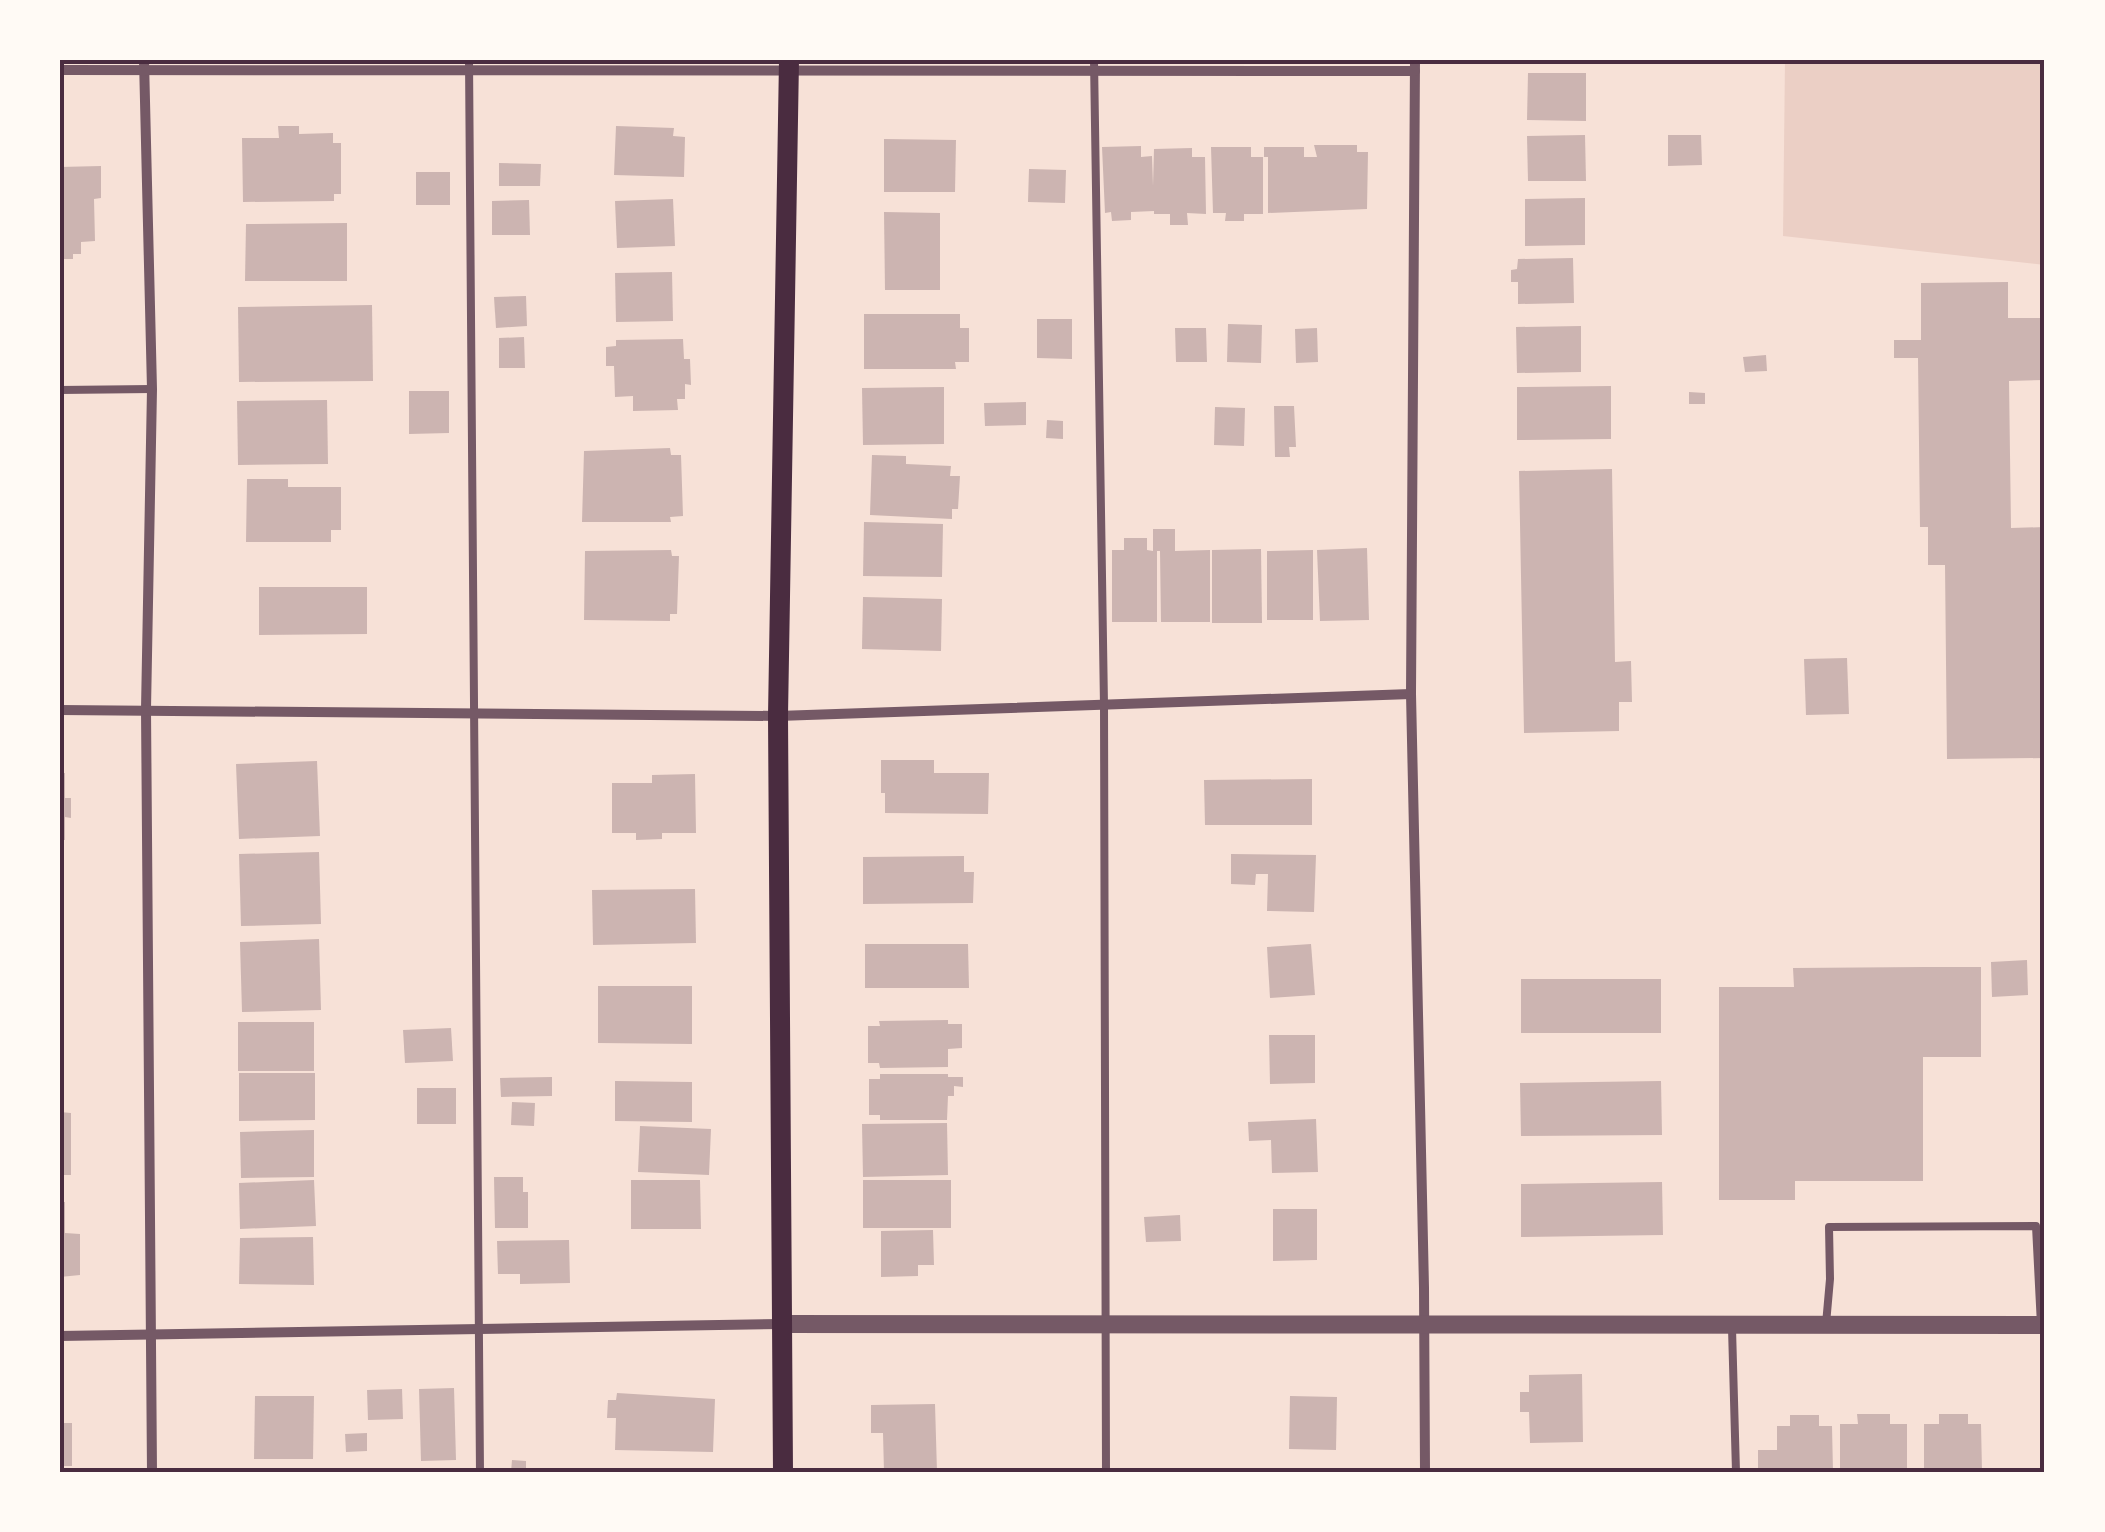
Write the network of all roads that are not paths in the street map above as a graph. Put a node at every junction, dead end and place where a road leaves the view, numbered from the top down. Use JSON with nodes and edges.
{"nodes":[{"id":1,"x":789,"y":64,"type":"edge"},
{"id":2,"x":1094,"y":64,"type":"edge"},
{"id":3,"x":144,"y":65,"type":"edge"},
{"id":4,"x":470,"y":65,"type":"edge"},
{"id":5,"x":1415,"y":65,"type":"edge"},
{"id":6,"x":60,"y":70,"type":"edge"},
{"id":7,"x":152,"y":389,"type":"junction"},
{"id":8,"x":60,"y":390,"type":"edge"},
{"id":9,"x":1411,"y":694,"type":"junction"},
{"id":10,"x":1104,"y":705,"type":"junction"},
{"id":11,"x":146,"y":709,"type":"junction"},
{"id":12,"x":60,"y":710,"type":"edge"},
{"id":13,"x":474,"y":712,"type":"junction"},
{"id":14,"x":778,"y":716,"type":"junction"},
{"id":15,"x":1732,"y":1323,"type":"junction"},
{"id":16,"x":781,"y":1324,"type":"junction"},
{"id":17,"x":1826,"y":1324,"type":"junction"},
{"id":18,"x":2043,"y":1325,"type":"edge"},
{"id":19,"x":1104,"y":1326,"type":"junction"},
{"id":20,"x":1424,"y":1326,"type":"junction"},
{"id":21,"x":479,"y":1329,"type":"junction"},
{"id":22,"x":150,"y":1334,"type":"junction"},
{"id":23,"x":60,"y":1336,"type":"edge"},
{"id":24,"x":152,"y":1472,"type":"edge"},
{"id":25,"x":480,"y":1472,"type":"edge"},
{"id":26,"x":783,"y":1472,"type":"edge"},
{"id":27,"x":1106,"y":1472,"type":"edge"},
{"id":28,"x":1425,"y":1472,"type":"edge"},
{"id":29,"x":1736,"y":1472,"type":"edge"}],
"edges":[{"from":1,"to":2,"type":"street"},
{"from":1,"to":4,"type":"street"},
{"from":1,"to":14,"type":"main road"},
{"from":2,"to":5,"type":"street"},
{"from":2,"to":10,"type":"lane"},
{"from":3,"to":4,"type":"street"},
{"from":3,"to":6,"type":"street"},
{"from":3,"to":7,"type":"street"},
{"from":4,"to":13,"type":"lane"},
{"from":5,"to":9,"type":"street"},
{"from":7,"to":8,"type":"lane"},
{"from":7,"to":11,"type":"street"},
{"from":9,"to":10,"type":"street"},
{"from":9,"to":20,"type":"street"},
{"from":10,"to":14,"type":"street"},
{"from":10,"to":19,"type":"lane"},
{"from":11,"to":12,"type":"street"},
{"from":11,"to":13,"type":"street"},
{"from":11,"to":22,"type":"street"},
{"from":13,"to":14,"type":"street"},
{"from":13,"to":21,"type":"lane"},
{"from":14,"to":16,"type":"main road"},
{"from":15,"to":17,"type":"street"},
{"from":15,"to":20,"type":"street"},
{"from":15,"to":29,"type":"lane"},
{"from":16,"to":19,"type":"street"},
{"from":16,"to":21,"type":"street"},
{"from":16,"to":26,"type":"main road"},
{"from":17,"to":18,"type":"street"},
{"from":17,"to":18,"type":"lane"},
{"from":19,"to":20,"type":"street"},
{"from":19,"to":27,"type":"lane"},
{"from":20,"to":28,"type":"street"},
{"from":21,"to":22,"type":"street"},
{"from":21,"to":25,"type":"lane"},
{"from":22,"to":23,"type":"street"},
{"from":22,"to":24,"type":"street"}]}
